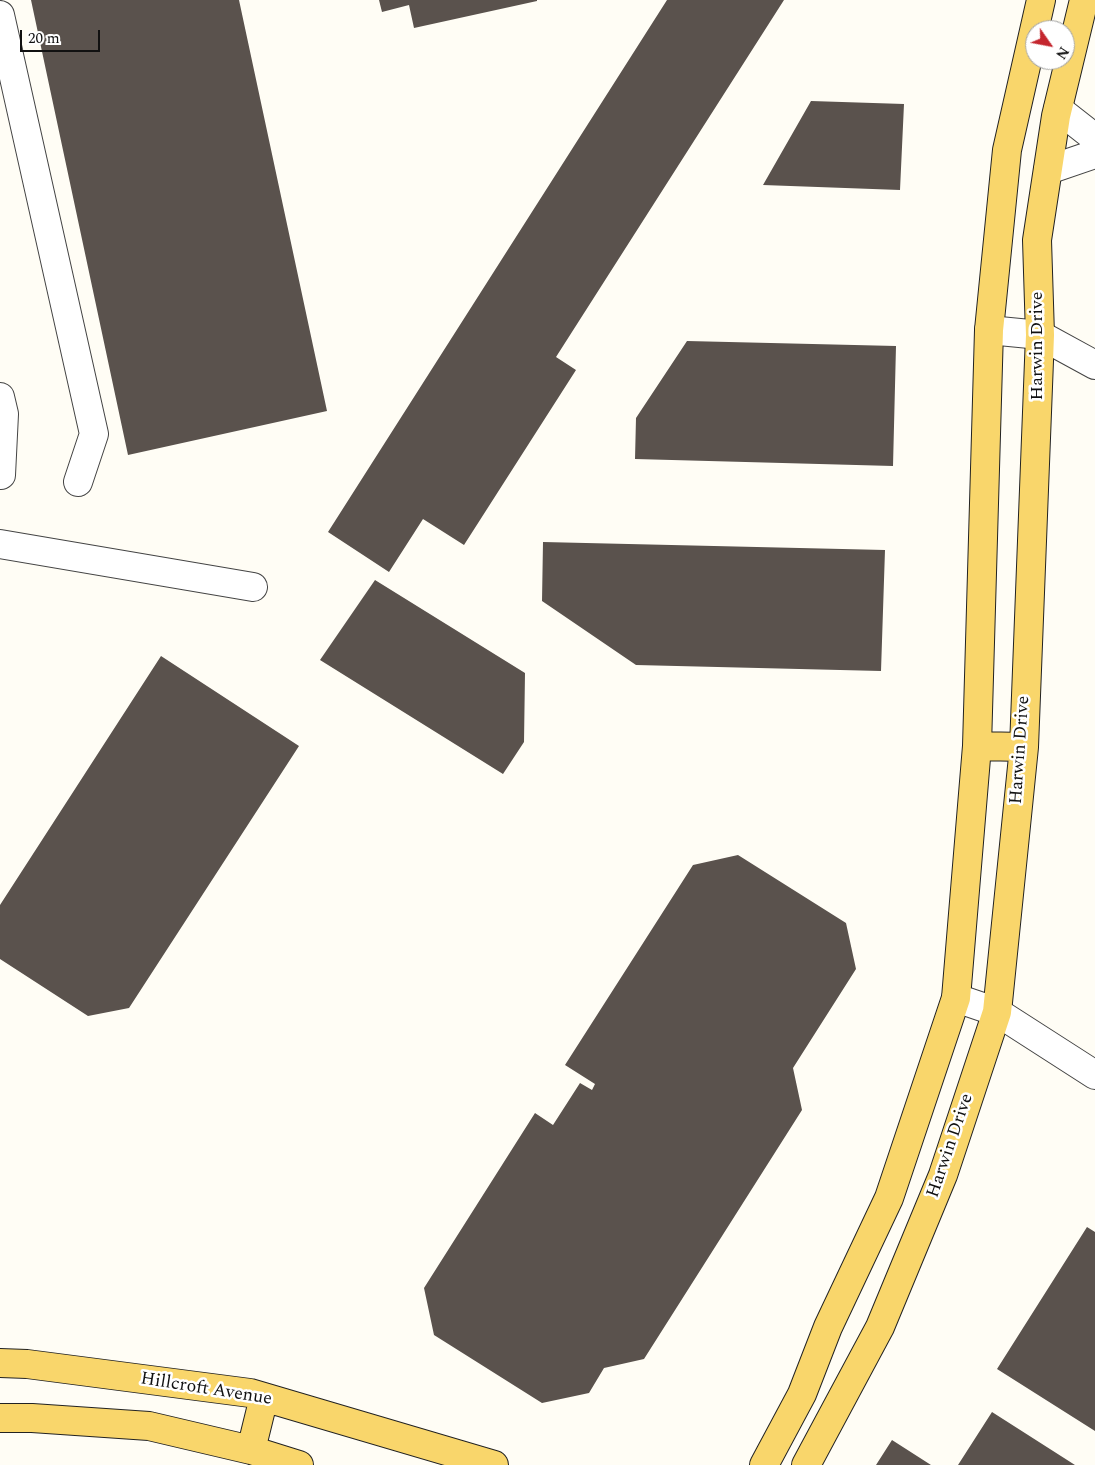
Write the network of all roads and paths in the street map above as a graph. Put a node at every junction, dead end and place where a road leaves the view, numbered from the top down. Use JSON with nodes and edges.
{"nodes":[{"id":1,"x":1041,"y":0,"type":"edge"},
{"id":2,"x":1084,"y":0,"type":"edge"},
{"id":3,"x":0,"y":15,"type":"edge"},
{"id":4,"x":1058,"y":109,"type":"junction"},
{"id":5,"x":1095,"y":138,"type":"edge"},
{"id":6,"x":1095,"y":154,"type":"edge"},
{"id":7,"x":1048,"y":170,"type":"junction"},
{"id":8,"x":989,"y":330,"type":"junction"},
{"id":9,"x":1040,"y":335,"type":"junction"},
{"id":10,"x":1095,"y":365,"type":"edge"},
{"id":11,"x":0,"y":397,"type":"edge"},
{"id":12,"x":1,"y":475,"type":"edge"},
{"id":13,"x":78,"y":482,"type":"dead end"},
{"id":14,"x":0,"y":544,"type":"edge"},
{"id":15,"x":253,"y":587,"type":"dead end"},
{"id":16,"x":976,"y":746,"type":"junction"},
{"id":17,"x":1024,"y":747,"type":"junction"},
{"id":18,"x":956,"y":998,"type":"junction"},
{"id":19,"x":997,"y":1012,"type":"junction"},
{"id":20,"x":1095,"y":1075,"type":"edge"},
{"id":21,"x":0,"y":1363,"type":"edge"},
{"id":22,"x":264,"y":1397,"type":"junction"},
{"id":23,"x":0,"y":1418,"type":"edge"},
{"id":24,"x":251,"y":1450,"type":"junction"},
{"id":25,"x":299,"y":1465,"type":"edge"},
{"id":26,"x":494,"y":1465,"type":"edge"},
{"id":27,"x":764,"y":1465,"type":"edge"},
{"id":28,"x":806,"y":1465,"type":"edge"}],
"edges":[{"from":1,"to":8,"type":"main road"},
{"from":2,"to":4,"type":"main road","name":"Harwin Drive"},
{"from":3,"to":13,"type":"street"},
{"from":4,"to":5,"type":"street"},
{"from":4,"to":7,"type":"main road","name":"Harwin Drive"},
{"from":6,"to":7,"type":"street"},
{"from":7,"to":9,"type":"main road","name":"Harwin Drive"},
{"from":8,"to":9,"type":"street"},
{"from":8,"to":16,"type":"main road"},
{"from":9,"to":10,"type":"street"},
{"from":9,"to":17,"type":"main road","name":"Harwin Drive"},
{"from":11,"to":12,"type":"street"},
{"from":14,"to":15,"type":"street"},
{"from":16,"to":17,"type":"main road"},
{"from":16,"to":18,"type":"main road"},
{"from":17,"to":19,"type":"main road","name":"Harwin Drive"},
{"from":18,"to":19,"type":"street"},
{"from":18,"to":27,"type":"main road"},
{"from":19,"to":20,"type":"street"},
{"from":19,"to":28,"type":"main road","name":"Harwin Drive"},
{"from":21,"to":22,"type":"main road","name":"Hillcroft Avenue"},
{"from":22,"to":24,"type":"main road"},
{"from":22,"to":26,"type":"main road","name":"Hillcroft Avenue"},
{"from":23,"to":24,"type":"main road"},
{"from":24,"to":25,"type":"main road"}]}
